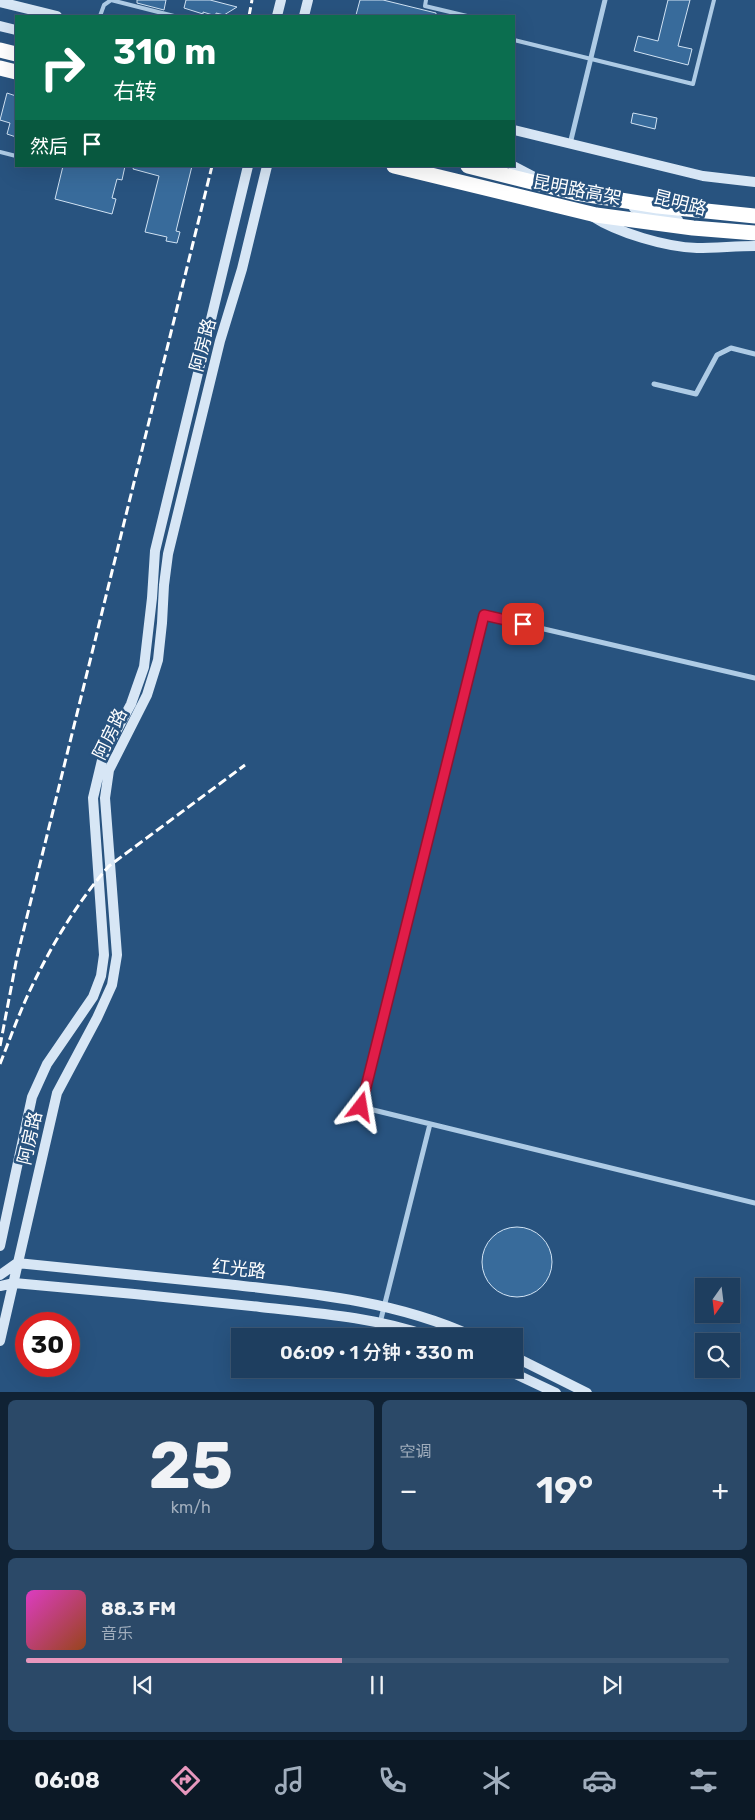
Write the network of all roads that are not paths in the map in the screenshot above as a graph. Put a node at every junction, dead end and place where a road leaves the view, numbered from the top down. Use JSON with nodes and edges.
{"nodes":[{"id":1,"x":281,"y":0,"type":"edge"},
{"id":2,"x":308,"y":0,"type":"edge"},
{"id":3,"x":426,"y":0,"type":"edge"},
{"id":4,"x":605,"y":0,"type":"edge"},
{"id":5,"x":714,"y":0,"type":"edge"},
{"id":6,"x":0,"y":2,"type":"edge"},
{"id":7,"x":53,"y":15,"type":"edge"},
{"id":8,"x":100,"y":15,"type":"edge"},
{"id":9,"x":170,"y":15,"type":"edge"},
{"id":10,"x":277,"y":15,"type":"edge"},
{"id":11,"x":304,"y":15,"type":"edge"},
{"id":12,"x":463,"y":15,"type":"edge"},
{"id":13,"x":0,"y":26,"type":"edge"},
{"id":14,"x":15,"y":30,"type":"edge"},
{"id":15,"x":515,"y":40,"type":"edge"},
{"id":16,"x":0,"y":50,"type":"edge"},
{"id":17,"x":15,"y":54,"type":"edge"},
{"id":18,"x":591,"y":58,"type":"junction"},
{"id":19,"x":0,"y":68,"type":"edge"},
{"id":20,"x":15,"y":72,"type":"edge"},
{"id":21,"x":515,"y":130,"type":"edge"},
{"id":22,"x":570,"y":144,"type":"junction"},
{"id":23,"x":0,"y":152,"type":"edge"},
{"id":24,"x":15,"y":156,"type":"edge"},
{"id":25,"x":248,"y":167,"type":"edge"},
{"id":26,"x":267,"y":167,"type":"edge"},
{"id":27,"x":398,"y":167,"type":"edge"},
{"id":28,"x":472,"y":167,"type":"edge"},
{"id":29,"x":515,"y":167,"type":"edge"},
{"id":30,"x":540,"y":180,"type":"junction"},
{"id":31,"x":755,"y":182,"type":"edge"},
{"id":32,"x":755,"y":216,"type":"edge"},
{"id":33,"x":755,"y":233,"type":"edge"},
{"id":34,"x":755,"y":239,"type":"edge"},
{"id":35,"x":755,"y":246,"type":"edge"},
{"id":36,"x":755,"y":354,"type":"edge"},
{"id":37,"x":654,"y":384,"type":"dead end"},
{"id":38,"x":755,"y":678,"type":"edge"},
{"id":39,"x":430,"y":1124,"type":"junction"},
{"id":40,"x":755,"y":1204,"type":"edge"},
{"id":41,"x":0,"y":1246,"type":"edge"},
{"id":42,"x":17,"y":1263,"type":"junction"},
{"id":43,"x":0,"y":1275,"type":"edge"},
{"id":44,"x":14,"y":1282,"type":"junction"},
{"id":45,"x":0,"y":1286,"type":"edge"},
{"id":46,"x":384,"y":1306,"type":"junction"},
{"id":47,"x":380,"y":1323,"type":"junction"},
{"id":48,"x":398,"y":1328,"type":"edge"},
{"id":49,"x":452,"y":1328,"type":"edge"},
{"id":50,"x":0,"y":1341,"type":"edge"},
{"id":51,"x":523,"y":1361,"type":"edge"},
{"id":52,"x":523,"y":1377,"type":"edge"},
{"id":53,"x":556,"y":1392,"type":"edge"},
{"id":54,"x":587,"y":1392,"type":"edge"}],
"edges":[{"from":1,"to":10,"type":"main road"},
{"from":2,"to":11,"type":"main road"},
{"from":3,"to":12,"type":"lane"},
{"from":4,"to":18,"type":"street"},
{"from":5,"to":18,"type":"lane"},
{"from":6,"to":7,"type":"main road"},
{"from":8,"to":9,"type":"lane"},
{"from":13,"to":14,"type":"main road"},
{"from":15,"to":18,"type":"lane"},
{"from":16,"to":17,"type":"highway"},
{"from":18,"to":22,"type":"street"},
{"from":19,"to":20,"type":"highway"},
{"from":21,"to":22,"type":"main road","name":"昆明路"},
{"from":22,"to":31,"type":"main road","name":"昆明路"},
{"from":23,"to":24,"type":"lane"},
{"from":25,"to":41,"type":"main road","name":"阿房路"},
{"from":26,"to":42,"type":"main road","name":"阿房路"},
{"from":27,"to":33,"type":"highway","name":"昆明路高架","bridge":true},
{"from":28,"to":32,"type":"highway","name":"昆明路高架","bridge":true},
{"from":29,"to":30,"type":"main road","name":"昆明路"},
{"from":30,"to":34,"type":"main road","name":"昆明路"},
{"from":30,"to":35,"type":"main road"},
{"from":36,"to":37,"type":"street"},
{"from":38,"to":39,"type":"street"},
{"from":39,"to":40,"type":"street"},
{"from":39,"to":46,"type":"street"},
{"from":42,"to":43,"type":"main road"},
{"from":42,"to":44,"type":"main road","name":"阿房路"},
{"from":42,"to":46,"type":"main road","name":"红光路"},
{"from":44,"to":45,"type":"main road","name":"红光路"},
{"from":44,"to":47,"type":"main road","name":"红光路"},
{"from":44,"to":50,"type":"main road","name":"阿房路"},
{"from":46,"to":47,"type":"street"},
{"from":46,"to":49,"type":"main road","name":"红光路"},
{"from":47,"to":48,"type":"main road","name":"红光路"},
{"from":51,"to":54,"type":"main road"},
{"from":52,"to":53,"type":"main road"}]}
